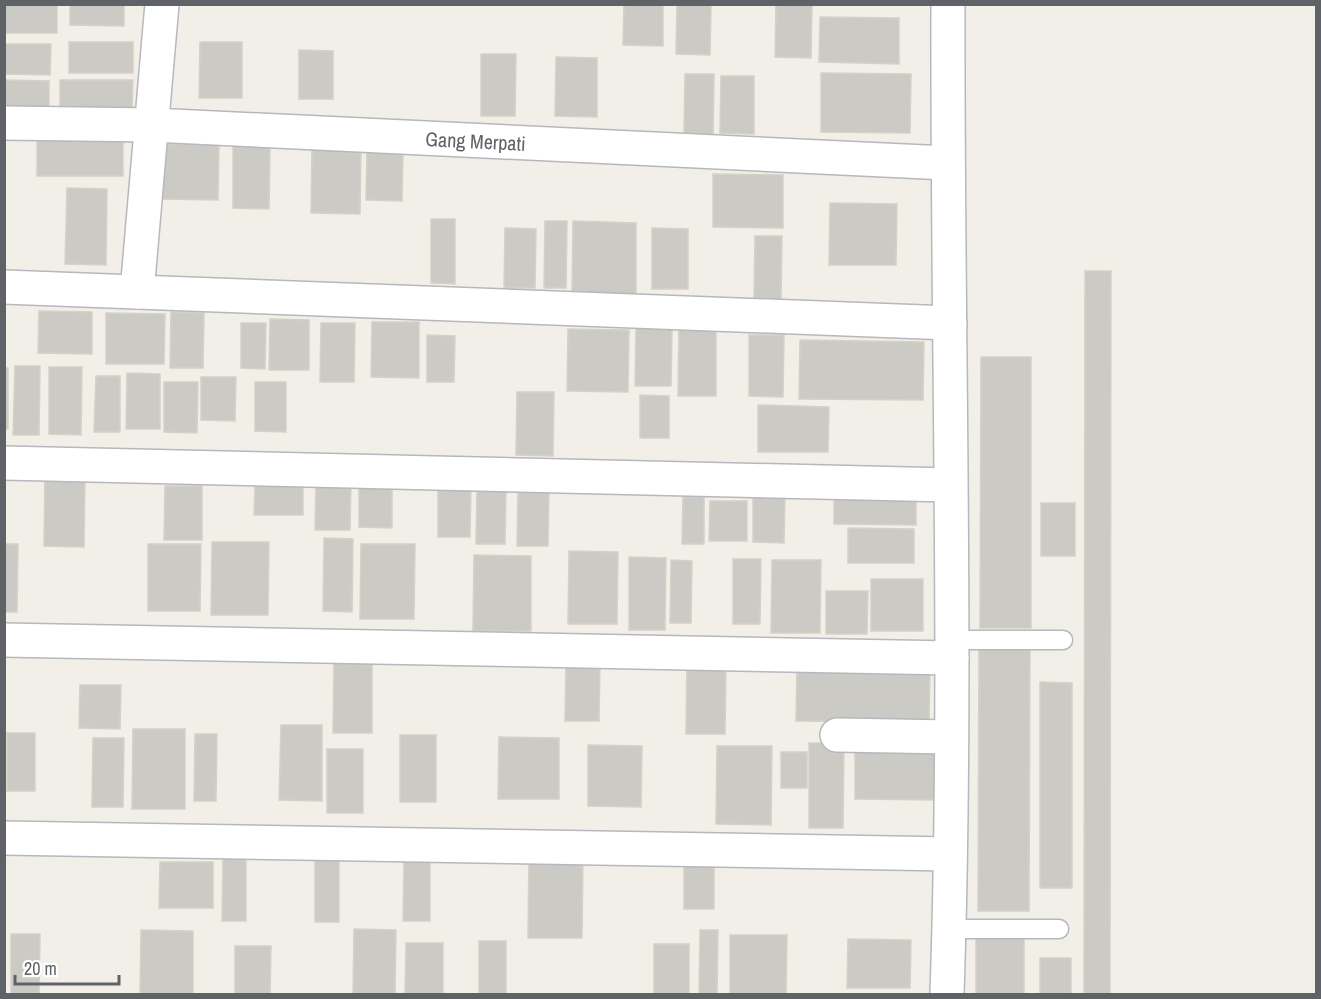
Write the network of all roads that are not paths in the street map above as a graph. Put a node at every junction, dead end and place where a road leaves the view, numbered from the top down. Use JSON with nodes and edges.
{"nodes":[{"id":1,"x":162,"y":4,"type":"edge"},
{"id":2,"x":948,"y":4,"type":"edge"},
{"id":3,"x":4,"y":123,"type":"edge"},
{"id":4,"x":152,"y":125,"type":"junction"},
{"id":5,"x":947,"y":163,"type":"junction"},
{"id":6,"x":4,"y":286,"type":"edge"},
{"id":7,"x":137,"y":292,"type":"junction"},
{"id":8,"x":950,"y":323,"type":"junction"},
{"id":9,"x":4,"y":463,"type":"edge"},
{"id":10,"x":950,"y":485,"type":"junction"},
{"id":11,"x":4,"y":640,"type":"edge"},
{"id":12,"x":1063,"y":640,"type":"dead end"},
{"id":13,"x":952,"y":649,"type":"junction"},
{"id":14,"x":837,"y":735,"type":"dead end"},
{"id":15,"x":951,"y":736,"type":"junction"},
{"id":16,"x":4,"y":838,"type":"edge"},
{"id":17,"x":950,"y":854,"type":"junction"},
{"id":18,"x":1059,"y":928,"type":"dead end"},
{"id":19,"x":949,"y":929,"type":"junction"},
{"id":20,"x":947,"y":994,"type":"edge"}],
"edges":[{"from":1,"to":4,"type":"street"},
{"from":2,"to":5,"type":"street"},
{"from":3,"to":4,"type":"street","name":"Gang Merpati"},
{"from":4,"to":5,"type":"street","name":"Gang Merpati"},
{"from":4,"to":7,"type":"street"},
{"from":5,"to":8,"type":"street"},
{"from":6,"to":7,"type":"street"},
{"from":7,"to":8,"type":"street"},
{"from":8,"to":10,"type":"street"},
{"from":9,"to":10,"type":"street"},
{"from":10,"to":13,"type":"street"},
{"from":11,"to":13,"type":"street"},
{"from":12,"to":13,"type":"lane"},
{"from":13,"to":15,"type":"street"},
{"from":14,"to":15,"type":"street"},
{"from":15,"to":17,"type":"street"},
{"from":16,"to":17,"type":"street"},
{"from":17,"to":19,"type":"street"},
{"from":18,"to":19,"type":"lane"},
{"from":19,"to":20,"type":"street"}]}
